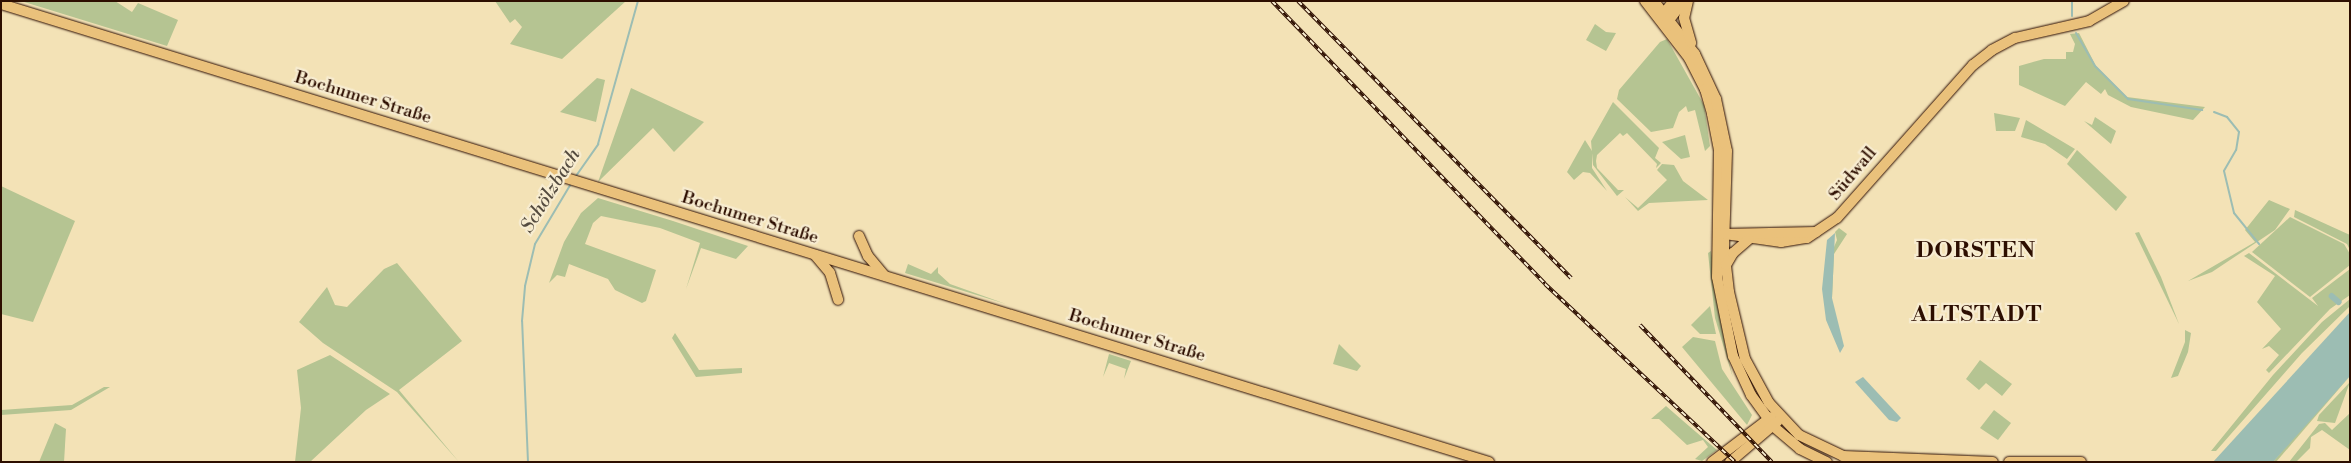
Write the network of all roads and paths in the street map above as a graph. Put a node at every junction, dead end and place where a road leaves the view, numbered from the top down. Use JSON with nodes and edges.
{"nodes":[{"id":1,"x":1645,"y":1,"type":"edge"},
{"id":2,"x":1654,"y":1,"type":"edge"},
{"id":3,"x":1674,"y":1,"type":"edge"},
{"id":4,"x":1684,"y":1,"type":"edge"},
{"id":5,"x":1688,"y":1,"type":"edge"},
{"id":6,"x":2124,"y":1,"type":"edge"},
{"id":7,"x":1,"y":4,"type":"edge"},
{"id":8,"x":1665,"y":19,"type":"junction"},
{"id":9,"x":1695,"y":54,"type":"junction"},
{"id":10,"x":1816,"y":232,"type":"junction"},
{"id":11,"x":1719,"y":234,"type":"junction"},
{"id":12,"x":858,"y":236,"type":"dead end"},
{"id":13,"x":1749,"y":240,"type":"junction"},
{"id":14,"x":814,"y":254,"type":"junction"},
{"id":15,"x":1726,"y":266,"type":"junction"},
{"id":16,"x":884,"y":276,"type":"junction"},
{"id":17,"x":838,"y":300,"type":"dead end"},
{"id":18,"x":1780,"y":416,"type":"junction"},
{"id":19,"x":1766,"y":418,"type":"junction"},
{"id":20,"x":1774,"y":427,"type":"junction"},
{"id":21,"x":1489,"y":462,"type":"edge"},
{"id":22,"x":1712,"y":462,"type":"edge"},
{"id":23,"x":1730,"y":462,"type":"edge"},
{"id":24,"x":1827,"y":462,"type":"edge"},
{"id":25,"x":1993,"y":462,"type":"edge"},
{"id":26,"x":2009,"y":462,"type":"edge"},
{"id":27,"x":2081,"y":462,"type":"edge"}],
"edges":[{"from":1,"to":8,"type":"main road"},
{"from":2,"to":8,"type":"main road"},
{"from":3,"to":8,"type":"main road"},
{"from":4,"to":8,"type":"main road"},
{"from":5,"to":9,"type":"main road"},
{"from":6,"to":10,"type":"main road","name":"Südwall"},
{"from":7,"to":14,"type":"main road","name":"Bochumer Straße"},
{"from":8,"to":9,"type":"main road"},
{"from":8,"to":11,"type":"main road"},
{"from":9,"to":11,"type":"main road"},
{"from":10,"to":11,"type":"main road"},
{"from":10,"to":13,"type":"main road","name":"Südwall"},
{"from":11,"to":13,"type":"main road","name":"Südwall"},
{"from":11,"to":15,"type":"main road"},
{"from":11,"to":19,"type":"main road"},
{"from":12,"to":16,"type":"main road"},
{"from":13,"to":15,"type":"main road"},
{"from":14,"to":16,"type":"main road","name":"Bochumer Straße"},
{"from":14,"to":17,"type":"main road"},
{"from":15,"to":18,"type":"main road"},
{"from":16,"to":21,"type":"main road","name":"Bochumer Straße"},
{"from":18,"to":19,"type":"main road"},
{"from":18,"to":20,"type":"main road"},
{"from":18,"to":25,"type":"main road"},
{"from":19,"to":20,"type":"main road"},
{"from":19,"to":22,"type":"main road"},
{"from":20,"to":23,"type":"main road"},
{"from":20,"to":24,"type":"main road"},
{"from":26,"to":27,"type":"main road"}]}
